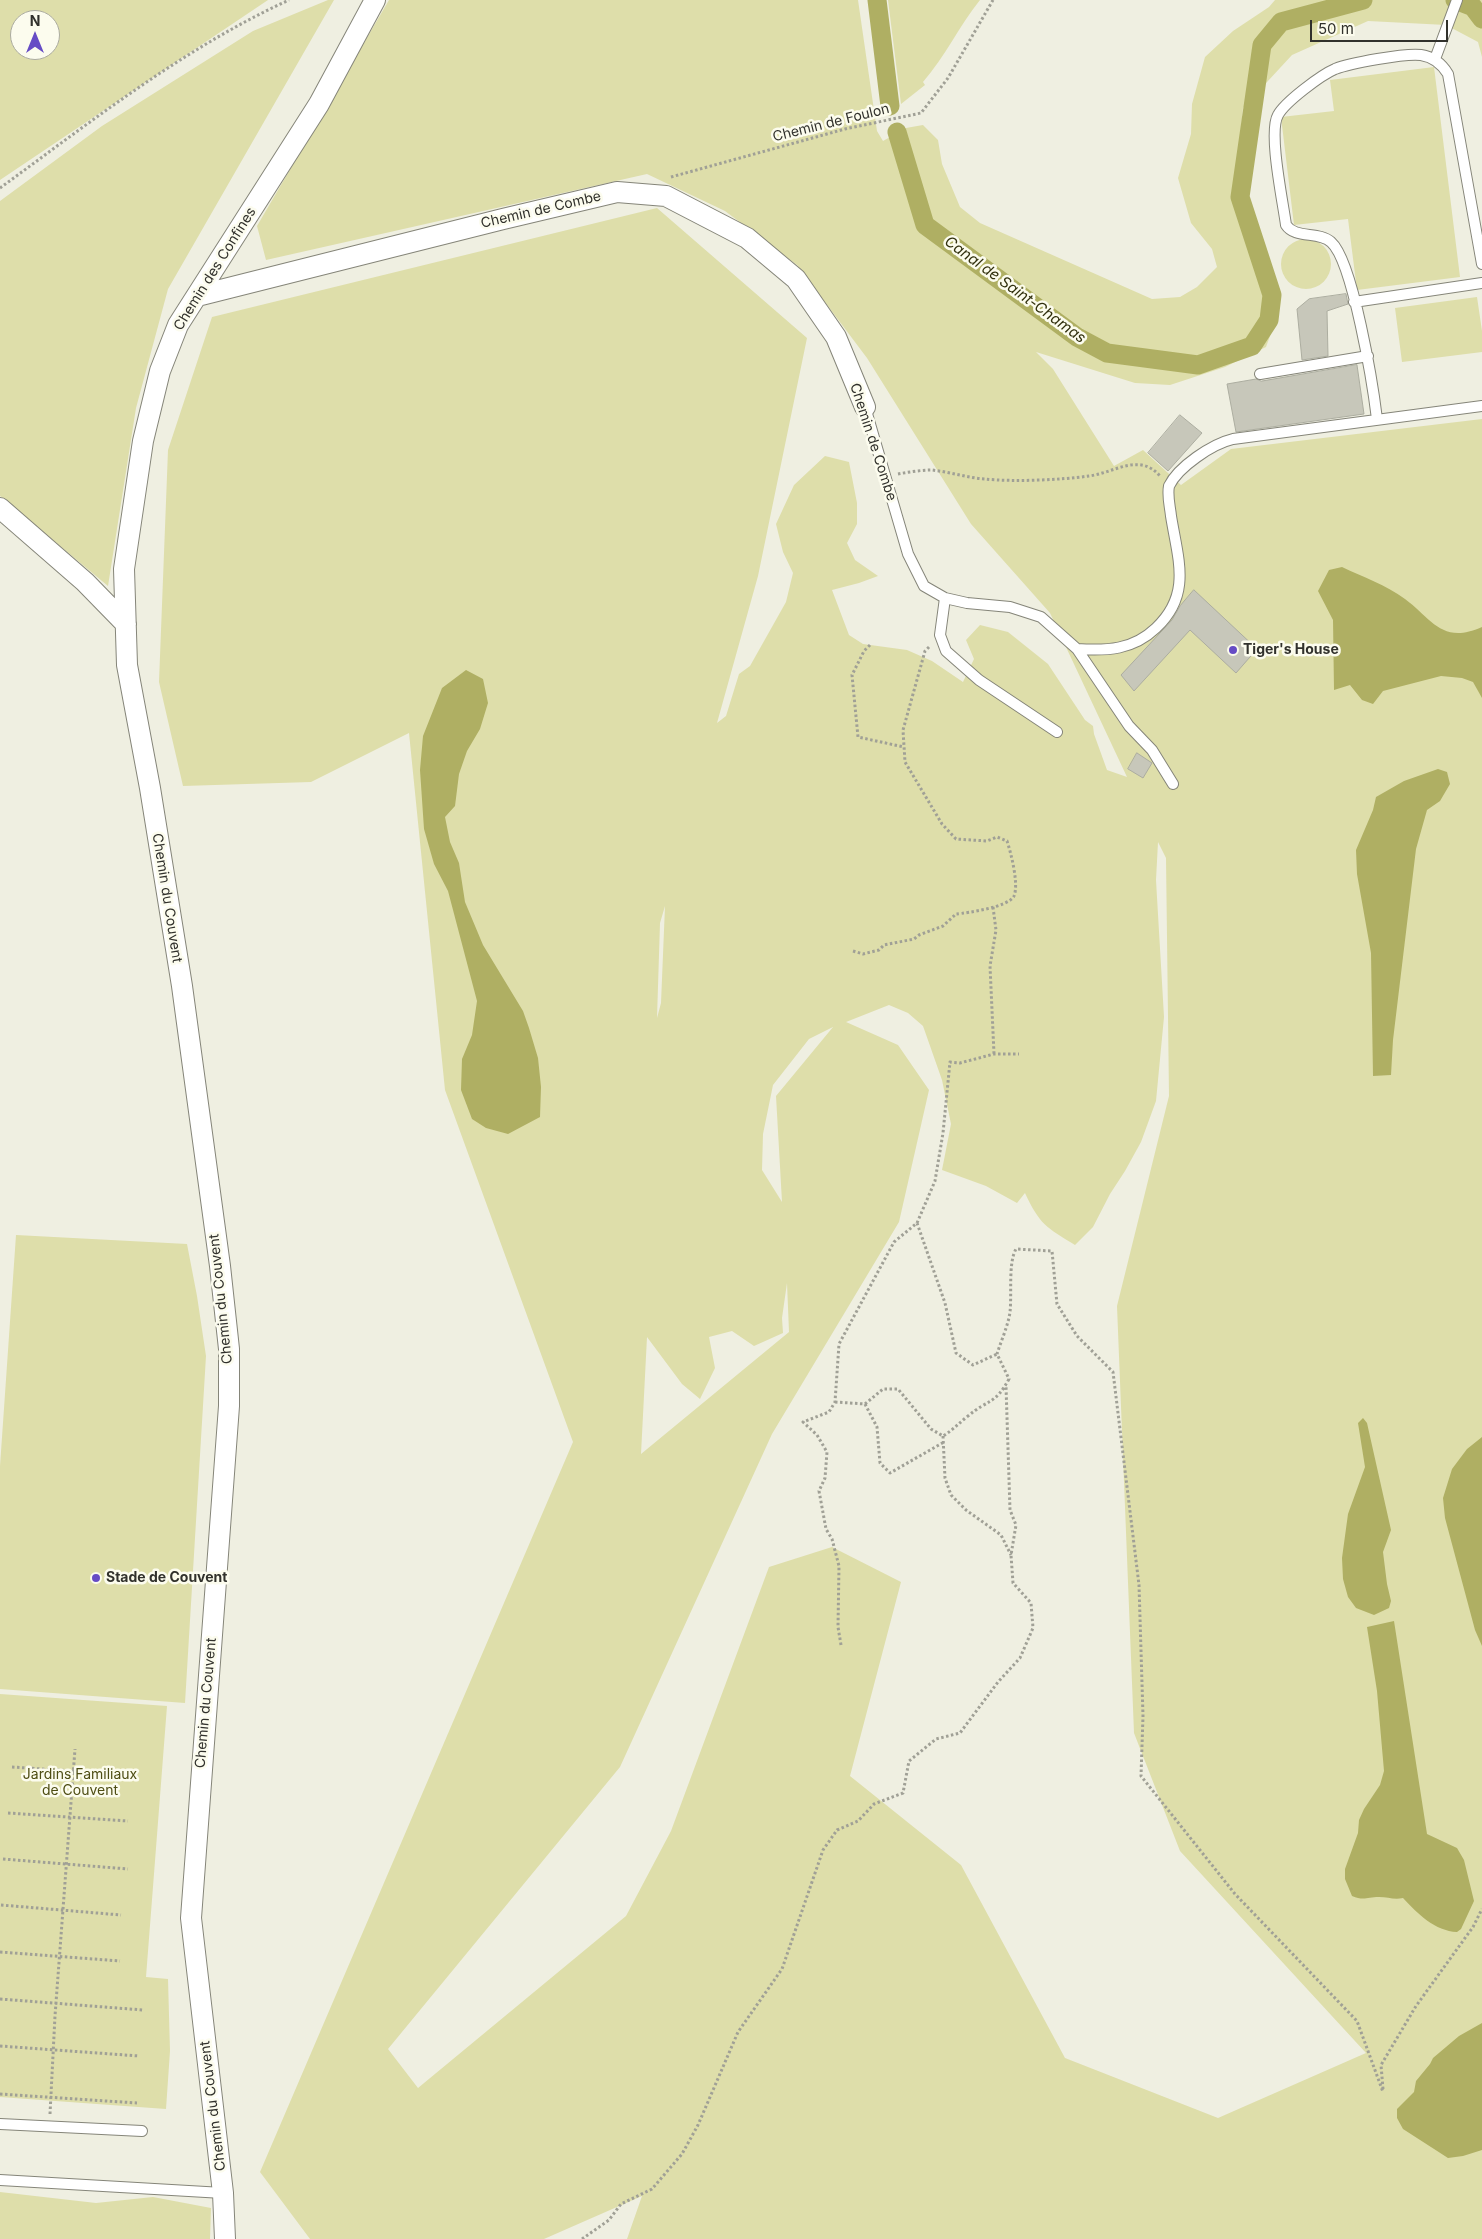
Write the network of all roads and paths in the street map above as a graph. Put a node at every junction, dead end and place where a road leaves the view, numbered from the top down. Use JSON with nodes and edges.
{"nodes":[{"id":1,"x":289,"y":0,"type":"edge"},
{"id":2,"x":376,"y":0,"type":"edge"},
{"id":3,"x":993,"y":0,"type":"edge"},
{"id":4,"x":1455,"y":4,"type":"edge"},
{"id":5,"x":1435,"y":59,"type":"junction"},
{"id":6,"x":665,"y":179,"type":"dead end"},
{"id":7,"x":0,"y":188,"type":"edge"},
{"id":8,"x":1482,"y":264,"type":"edge"},
{"id":9,"x":1482,"y":284,"type":"edge"},
{"id":10,"x":197,"y":296,"type":"junction"},
{"id":11,"x":1354,"y":302,"type":"junction"},
{"id":12,"x":1368,"y":356,"type":"junction"},
{"id":13,"x":1260,"y":374,"type":"dead end"},
{"id":14,"x":1482,"y":406,"type":"edge"},
{"id":15,"x":865,"y":408,"type":"joint"},
{"id":16,"x":1377,"y":419,"type":"junction"},
{"id":17,"x":885,"y":475,"type":"junction"},
{"id":18,"x":1169,"y":486,"type":"junction"},
{"id":19,"x":0,"y":508,"type":"edge"},
{"id":20,"x":945,"y":598,"type":"junction"},
{"id":21,"x":126,"y":624,"type":"junction"},
{"id":22,"x":940,"y":634,"type":"junction"},
{"id":23,"x":870,"y":645,"type":"dead end"},
{"id":24,"x":1077,"y":649,"type":"junction"},
{"id":25,"x":1057,"y":732,"type":"dead end"},
{"id":26,"x":904,"y":747,"type":"junction"},
{"id":27,"x":1173,"y":784,"type":"dead end"},
{"id":28,"x":993,"y":907,"type":"junction"},
{"id":29,"x":853,"y":950,"type":"dead end"},
{"id":30,"x":994,"y":1054,"type":"junction"},
{"id":31,"x":1019,"y":1054,"type":"dead end"},
{"id":32,"x":917,"y":1223,"type":"junction"},
{"id":33,"x":997,"y":1354,"type":"junction"},
{"id":34,"x":1006,"y":1385,"type":"junction"},
{"id":35,"x":835,"y":1402,"type":"junction"},
{"id":36,"x":865,"y":1404,"type":"junction"},
{"id":37,"x":943,"y":1436,"type":"junction"},
{"id":38,"x":944,"y":1442,"type":"junction"},
{"id":39,"x":1011,"y":1555,"type":"junction"},
{"id":40,"x":840,"y":1646,"type":"dead end"},
{"id":41,"x":75,"y":1749,"type":"dead end"},
{"id":42,"x":12,"y":1767,"type":"dead end"},
{"id":43,"x":73,"y":1771,"type":"junction"},
{"id":44,"x":134,"y":1776,"type":"dead end"},
{"id":45,"x":8,"y":1813,"type":"dead end"},
{"id":46,"x":70,"y":1818,"type":"junction"},
{"id":47,"x":128,"y":1821,"type":"dead end"},
{"id":48,"x":3,"y":1859,"type":"dead end"},
{"id":49,"x":67,"y":1864,"type":"junction"},
{"id":50,"x":128,"y":1869,"type":"dead end"},
{"id":51,"x":1,"y":1906,"type":"dead end"},
{"id":52,"x":1482,"y":1909,"type":"edge"},
{"id":53,"x":63,"y":1910,"type":"junction"},
{"id":54,"x":121,"y":1915,"type":"dead end"},
{"id":55,"x":0,"y":1952,"type":"edge"},
{"id":56,"x":59,"y":1956,"type":"junction"},
{"id":57,"x":120,"y":1961,"type":"dead end"},
{"id":58,"x":0,"y":1999,"type":"edge"},
{"id":59,"x":56,"y":2004,"type":"junction"},
{"id":60,"x":143,"y":2010,"type":"dead end"},
{"id":61,"x":0,"y":2046,"type":"edge"},
{"id":62,"x":53,"y":2050,"type":"junction"},
{"id":63,"x":139,"y":2056,"type":"dead end"},
{"id":64,"x":0,"y":2094,"type":"edge"},
{"id":65,"x":51,"y":2097,"type":"junction"},
{"id":66,"x":137,"y":2103,"type":"dead end"},
{"id":67,"x":0,"y":2124,"type":"edge"},
{"id":68,"x":49,"y":2127,"type":"junction"},
{"id":69,"x":142,"y":2131,"type":"dead end"},
{"id":70,"x":0,"y":2180,"type":"edge"},
{"id":71,"x":223,"y":2193,"type":"junction"},
{"id":72,"x":225,"y":2239,"type":"edge"},
{"id":73,"x":582,"y":2239,"type":"edge"}],
"edges":[{"from":1,"to":7,"type":"path"},
{"from":2,"to":10,"type":"street","name":"Chemin des Confines"},
{"from":3,"to":6,"type":"path","name":"Chemin de Foulon"},
{"from":4,"to":5,"type":"lane"},
{"from":5,"to":8,"type":"lane"},
{"from":5,"to":11,"type":"lane"},
{"from":9,"to":11,"type":"lane"},
{"from":10,"to":15,"type":"street","name":"Chemin de Combe"},
{"from":10,"to":21,"type":"street","name":"Chemin des Confines"},
{"from":11,"to":12,"type":"lane"},
{"from":12,"to":13,"type":"lane"},
{"from":12,"to":16,"type":"lane"},
{"from":14,"to":16,"type":"lane"},
{"from":15,"to":17,"type":"lane","name":"Chemin de Combe"},
{"from":16,"to":18,"type":"lane"},
{"from":17,"to":18,"type":"path"},
{"from":17,"to":20,"type":"lane","name":"Chemin de Combe"},
{"from":18,"to":24,"type":"lane"},
{"from":19,"to":21,"type":"street"},
{"from":20,"to":22,"type":"lane"},
{"from":20,"to":24,"type":"lane","name":"Chemin de Combe"},
{"from":21,"to":71,"type":"street","name":"Chemin du Couvent"},
{"from":22,"to":25,"type":"lane"},
{"from":22,"to":26,"type":"path"},
{"from":23,"to":26,"type":"path"},
{"from":24,"to":27,"type":"lane","name":"Chemin de Combe"},
{"from":26,"to":28,"type":"path"},
{"from":28,"to":29,"type":"path"},
{"from":28,"to":30,"type":"path"},
{"from":30,"to":31,"type":"path"},
{"from":30,"to":32,"type":"path"},
{"from":32,"to":33,"type":"path"},
{"from":32,"to":35,"type":"path"},
{"from":33,"to":34,"type":"path"},
{"from":33,"to":52,"type":"path"},
{"from":34,"to":37,"type":"path"},
{"from":34,"to":39,"type":"path"},
{"from":35,"to":36,"type":"path"},
{"from":35,"to":40,"type":"path"},
{"from":36,"to":37,"type":"path"},
{"from":36,"to":38,"type":"path"},
{"from":37,"to":38,"type":"path"},
{"from":38,"to":39,"type":"path"},
{"from":39,"to":73,"type":"path"},
{"from":41,"to":43,"type":"path"},
{"from":42,"to":43,"type":"path"},
{"from":43,"to":44,"type":"path"},
{"from":43,"to":46,"type":"path"},
{"from":45,"to":46,"type":"path"},
{"from":46,"to":47,"type":"path"},
{"from":46,"to":49,"type":"path"},
{"from":48,"to":49,"type":"path"},
{"from":49,"to":50,"type":"path"},
{"from":49,"to":53,"type":"path"},
{"from":51,"to":53,"type":"path"},
{"from":53,"to":54,"type":"path"},
{"from":53,"to":56,"type":"path"},
{"from":55,"to":56,"type":"path"},
{"from":56,"to":57,"type":"path"},
{"from":56,"to":59,"type":"path"},
{"from":58,"to":59,"type":"path"},
{"from":59,"to":60,"type":"path"},
{"from":59,"to":62,"type":"path"},
{"from":61,"to":62,"type":"path"},
{"from":62,"to":63,"type":"path"},
{"from":62,"to":65,"type":"path"},
{"from":64,"to":65,"type":"path"},
{"from":65,"to":66,"type":"path"},
{"from":65,"to":68,"type":"path"},
{"from":67,"to":68,"type":"lane"},
{"from":68,"to":69,"type":"lane"},
{"from":70,"to":71,"type":"lane"},
{"from":71,"to":72,"type":"street","name":"Chemin du Couvent"}]}
